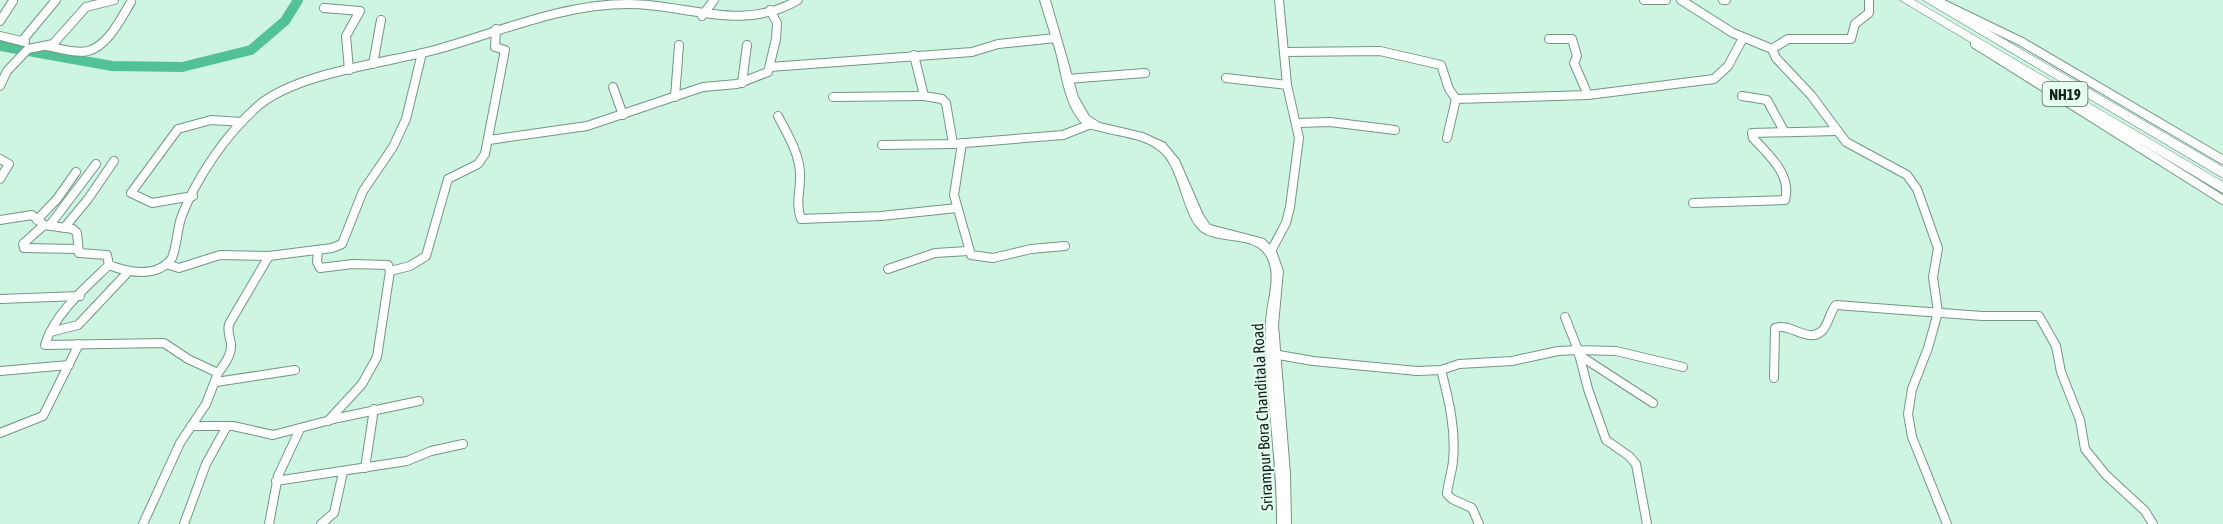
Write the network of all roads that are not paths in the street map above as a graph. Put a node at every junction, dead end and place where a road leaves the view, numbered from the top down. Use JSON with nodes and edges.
{"nodes":[{"id":1,"x":56,"y":0,"type":"edge"},
{"id":2,"x":114,"y":0,"type":"edge"},
{"id":3,"x":714,"y":0,"type":"edge"},
{"id":4,"x":798,"y":0,"type":"edge"},
{"id":5,"x":1046,"y":0,"type":"edge"},
{"id":6,"x":1279,"y":0,"type":"edge"},
{"id":7,"x":1644,"y":0,"type":"edge"},
{"id":8,"x":1666,"y":0,"type":"edge"},
{"id":9,"x":1682,"y":0,"type":"edge"},
{"id":10,"x":1869,"y":0,"type":"edge"},
{"id":11,"x":1906,"y":0,"type":"edge"},
{"id":12,"x":1929,"y":0,"type":"edge"},
{"id":13,"x":1935,"y":0,"type":"edge"},
{"id":14,"x":13,"y":1,"type":"edge"},
{"id":15,"x":131,"y":2,"type":"dead end"},
{"id":16,"x":623,"y":2,"type":"edge"},
{"id":17,"x":324,"y":8,"type":"dead end"},
{"id":18,"x":770,"y":10,"type":"junction"},
{"id":19,"x":1932,"y":15,"type":"junction"},
{"id":20,"x":702,"y":16,"type":"junction"},
{"id":21,"x":381,"y":20,"type":"dead end"},
{"id":22,"x":0,"y":21,"type":"edge"},
{"id":23,"x":496,"y":29,"type":"junction"},
{"id":24,"x":0,"y":36,"type":"edge"},
{"id":25,"x":1056,"y":38,"type":"junction"},
{"id":26,"x":1743,"y":38,"type":"junction"},
{"id":27,"x":1549,"y":39,"type":"dead end"},
{"id":28,"x":22,"y":41,"type":"junction"},
{"id":29,"x":679,"y":45,"type":"dead end"},
{"id":30,"x":747,"y":45,"type":"dead end"},
{"id":31,"x":46,"y":46,"type":"junction"},
{"id":32,"x":1772,"y":48,"type":"junction"},
{"id":33,"x":30,"y":49,"type":"junction"},
{"id":34,"x":1285,"y":52,"type":"junction"},
{"id":35,"x":422,"y":53,"type":"junction"},
{"id":36,"x":914,"y":55,"type":"junction"},
{"id":37,"x":373,"y":64,"type":"junction"},
{"id":38,"x":770,"y":67,"type":"junction"},
{"id":39,"x":349,"y":70,"type":"junction"},
{"id":40,"x":1145,"y":73,"type":"dead end"},
{"id":41,"x":1226,"y":78,"type":"dead end"},
{"id":42,"x":1067,"y":79,"type":"junction"},
{"id":43,"x":742,"y":83,"type":"junction"},
{"id":44,"x":0,"y":86,"type":"edge"},
{"id":45,"x":1287,"y":86,"type":"junction"},
{"id":46,"x":613,"y":87,"type":"dead end"},
{"id":47,"x":1587,"y":95,"type":"junction"},
{"id":48,"x":924,"y":96,"type":"junction"},
{"id":49,"x":1742,"y":96,"type":"dead end"},
{"id":50,"x":675,"y":97,"type":"junction"},
{"id":51,"x":833,"y":97,"type":"dead end"},
{"id":52,"x":1456,"y":99,"type":"junction"},
{"id":53,"x":623,"y":115,"type":"junction"},
{"id":54,"x":778,"y":116,"type":"dead end"},
{"id":55,"x":242,"y":122,"type":"junction"},
{"id":56,"x":1297,"y":123,"type":"junction"},
{"id":57,"x":1091,"y":124,"type":"junction"},
{"id":58,"x":1395,"y":130,"type":"dead end"},
{"id":59,"x":1836,"y":131,"type":"junction"},
{"id":60,"x":1784,"y":132,"type":"junction"},
{"id":61,"x":1447,"y":138,"type":"dead end"},
{"id":62,"x":489,"y":140,"type":"junction"},
{"id":63,"x":957,"y":144,"type":"junction"},
{"id":64,"x":882,"y":145,"type":"dead end"},
{"id":65,"x":0,"y":159,"type":"edge"},
{"id":66,"x":2223,"y":160,"type":"edge"},
{"id":67,"x":114,"y":161,"type":"dead end"},
{"id":68,"x":96,"y":164,"type":"dead end"},
{"id":69,"x":76,"y":172,"type":"dead end"},
{"id":70,"x":2223,"y":173,"type":"edge"},
{"id":71,"x":0,"y":179,"type":"edge"},
{"id":72,"x":2223,"y":188,"type":"edge"},
{"id":73,"x":193,"y":196,"type":"junction"},
{"id":74,"x":2223,"y":200,"type":"edge"},
{"id":75,"x":1693,"y":203,"type":"dead end"},
{"id":76,"x":957,"y":208,"type":"junction"},
{"id":77,"x":0,"y":219,"type":"edge"},
{"id":78,"x":44,"y":223,"type":"junction"},
{"id":79,"x":64,"y":228,"type":"junction"},
{"id":80,"x":1065,"y":246,"type":"dead end"},
{"id":81,"x":77,"y":249,"type":"junction"},
{"id":82,"x":318,"y":250,"type":"junction"},
{"id":83,"x":968,"y":251,"type":"junction"},
{"id":84,"x":1271,"y":251,"type":"junction"},
{"id":85,"x":269,"y":256,"type":"junction"},
{"id":86,"x":166,"y":264,"type":"junction"},
{"id":87,"x":109,"y":265,"type":"junction"},
{"id":88,"x":888,"y":269,"type":"dead end"},
{"id":89,"x":390,"y":271,"type":"junction"},
{"id":90,"x":129,"y":272,"type":"junction"},
{"id":91,"x":80,"y":296,"type":"junction"},
{"id":92,"x":0,"y":299,"type":"edge"},
{"id":93,"x":1938,"y":312,"type":"junction"},
{"id":94,"x":1565,"y":317,"type":"dead end"},
{"id":95,"x":50,"y":332,"type":"junction"},
{"id":96,"x":79,"y":344,"type":"junction"},
{"id":97,"x":1579,"y":353,"type":"junction"},
{"id":98,"x":1273,"y":354,"type":"junction"},
{"id":99,"x":69,"y":365,"type":"junction"},
{"id":100,"x":1683,"y":367,"type":"dead end"},
{"id":101,"x":295,"y":370,"type":"dead end"},
{"id":102,"x":1441,"y":370,"type":"junction"},
{"id":103,"x":0,"y":371,"type":"edge"},
{"id":104,"x":217,"y":377,"type":"junction"},
{"id":105,"x":1774,"y":378,"type":"dead end"},
{"id":106,"x":419,"y":401,"type":"dead end"},
{"id":107,"x":1653,"y":403,"type":"dead end"},
{"id":108,"x":374,"y":409,"type":"junction"},
{"id":109,"x":328,"y":421,"type":"junction"},
{"id":110,"x":191,"y":426,"type":"junction"},
{"id":111,"x":227,"y":426,"type":"junction"},
{"id":112,"x":300,"y":429,"type":"junction"},
{"id":113,"x":0,"y":433,"type":"edge"},
{"id":114,"x":463,"y":444,"type":"dead end"},
{"id":115,"x":365,"y":468,"type":"junction"},
{"id":116,"x":343,"y":472,"type":"junction"},
{"id":117,"x":276,"y":481,"type":"junction"},
{"id":118,"x":143,"y":524,"type":"edge"},
{"id":119,"x":184,"y":524,"type":"edge"},
{"id":120,"x":269,"y":524,"type":"edge"},
{"id":121,"x":321,"y":524,"type":"edge"},
{"id":122,"x":1284,"y":524,"type":"edge"},
{"id":123,"x":1479,"y":524,"type":"edge"},
{"id":124,"x":1647,"y":524,"type":"edge"},
{"id":125,"x":1947,"y":524,"type":"edge"},
{"id":126,"x":2153,"y":524,"type":"edge"}],
"edges":[{"from":1,"to":28,"type":"street"},
{"from":2,"to":31,"type":"street"},
{"from":3,"to":20,"type":"street"},
{"from":4,"to":18,"type":"street"},
{"from":5,"to":25,"type":"main road"},
{"from":6,"to":34,"type":"street"},
{"from":7,"to":8,"type":"street"},
{"from":9,"to":26,"type":"street"},
{"from":10,"to":32,"type":"street"},
{"from":11,"to":19,"type":"highway","number":"NH19"},
{"from":12,"to":70,"type":"highway","number":"NH19"},
{"from":13,"to":66,"type":"street"},
{"from":14,"to":22,"type":"street"},
{"from":15,"to":31,"type":"street"},
{"from":16,"to":20,"type":"street"},
{"from":16,"to":23,"type":"street"},
{"from":17,"to":39,"type":"street"},
{"from":18,"to":20,"type":"street"},
{"from":18,"to":38,"type":"street"},
{"from":19,"to":72,"type":"highway","number":"NH19"},
{"from":19,"to":74,"type":"street"},
{"from":21,"to":37,"type":"street"},
{"from":23,"to":35,"type":"street"},
{"from":23,"to":62,"type":"street"},
{"from":24,"to":28,"type":"street"},
{"from":25,"to":36,"type":"street"},
{"from":25,"to":42,"type":"main road"},
{"from":26,"to":32,"type":"street"},
{"from":26,"to":47,"type":"street"},
{"from":27,"to":47,"type":"street"},
{"from":28,"to":33,"type":"street"},
{"from":29,"to":50,"type":"street"},
{"from":30,"to":43,"type":"street"},
{"from":31,"to":33,"type":"street"},
{"from":32,"to":59,"type":"street"},
{"from":33,"to":44,"type":"street"},
{"from":34,"to":45,"type":"street"},
{"from":34,"to":52,"type":"street"},
{"from":35,"to":37,"type":"street"},
{"from":35,"to":82,"type":"street"},
{"from":36,"to":38,"type":"street"},
{"from":36,"to":48,"type":"street"},
{"from":37,"to":39,"type":"street"},
{"from":38,"to":43,"type":"street"},
{"from":39,"to":55,"type":"street"},
{"from":40,"to":42,"type":"street"},
{"from":41,"to":45,"type":"street"},
{"from":42,"to":57,"type":"main road"},
{"from":43,"to":50,"type":"street"},
{"from":45,"to":56,"type":"street"},
{"from":46,"to":53,"type":"street"},
{"from":47,"to":52,"type":"street"},
{"from":48,"to":51,"type":"street"},
{"from":48,"to":63,"type":"street"},
{"from":49,"to":60,"type":"street"},
{"from":50,"to":53,"type":"street"},
{"from":52,"to":61,"type":"street"},
{"from":53,"to":62,"type":"street"},
{"from":54,"to":76,"type":"street"},
{"from":55,"to":73,"type":"street"},
{"from":55,"to":73,"type":"street"},
{"from":56,"to":58,"type":"street"},
{"from":56,"to":84,"type":"street"},
{"from":57,"to":63,"type":"street"},
{"from":57,"to":84,"type":"main road"},
{"from":59,"to":60,"type":"street"},
{"from":59,"to":93,"type":"street"},
{"from":60,"to":75,"type":"street"},
{"from":62,"to":89,"type":"street"},
{"from":63,"to":64,"type":"street"},
{"from":63,"to":76,"type":"street"},
{"from":65,"to":71,"type":"street"},
{"from":67,"to":79,"type":"street"},
{"from":68,"to":78,"type":"street"},
{"from":69,"to":78,"type":"street"},
{"from":73,"to":86,"type":"street"},
{"from":76,"to":83,"type":"street"},
{"from":77,"to":78,"type":"street"},
{"from":78,"to":79,"type":"street"},
{"from":78,"to":81,"type":"street"},
{"from":79,"to":81,"type":"street"},
{"from":80,"to":83,"type":"street"},
{"from":81,"to":87,"type":"street"},
{"from":82,"to":85,"type":"street"},
{"from":82,"to":89,"type":"street"},
{"from":83,"to":88,"type":"street"},
{"from":84,"to":98,"type":"main road","name":"Srirampur Bora Chanditala Road"},
{"from":85,"to":86,"type":"street"},
{"from":85,"to":104,"type":"street"},
{"from":86,"to":90,"type":"street"},
{"from":87,"to":90,"type":"street"},
{"from":87,"to":91,"type":"street"},
{"from":89,"to":109,"type":"street"},
{"from":90,"to":95,"type":"street"},
{"from":91,"to":92,"type":"street"},
{"from":91,"to":95,"type":"street"},
{"from":93,"to":105,"type":"street"},
{"from":93,"to":125,"type":"street"},
{"from":93,"to":126,"type":"street"},
{"from":94,"to":97,"type":"street"},
{"from":95,"to":96,"type":"street"},
{"from":96,"to":99,"type":"street"},
{"from":96,"to":104,"type":"street"},
{"from":97,"to":100,"type":"street"},
{"from":97,"to":102,"type":"street"},
{"from":97,"to":107,"type":"street"},
{"from":97,"to":124,"type":"street"},
{"from":98,"to":102,"type":"street"},
{"from":98,"to":122,"type":"main road","name":"Srirampur Bora Chanditala Road"},
{"from":99,"to":103,"type":"street"},
{"from":99,"to":113,"type":"street"},
{"from":101,"to":104,"type":"street"},
{"from":102,"to":123,"type":"street"},
{"from":104,"to":110,"type":"street"},
{"from":106,"to":108,"type":"street"},
{"from":108,"to":109,"type":"street"},
{"from":108,"to":115,"type":"street"},
{"from":109,"to":112,"type":"street"},
{"from":110,"to":111,"type":"street"},
{"from":110,"to":118,"type":"street"},
{"from":111,"to":112,"type":"street"},
{"from":111,"to":119,"type":"street"},
{"from":112,"to":117,"type":"street"},
{"from":114,"to":115,"type":"street"},
{"from":115,"to":116,"type":"street"},
{"from":116,"to":117,"type":"street"},
{"from":116,"to":121,"type":"street"},
{"from":117,"to":120,"type":"street"}]}
